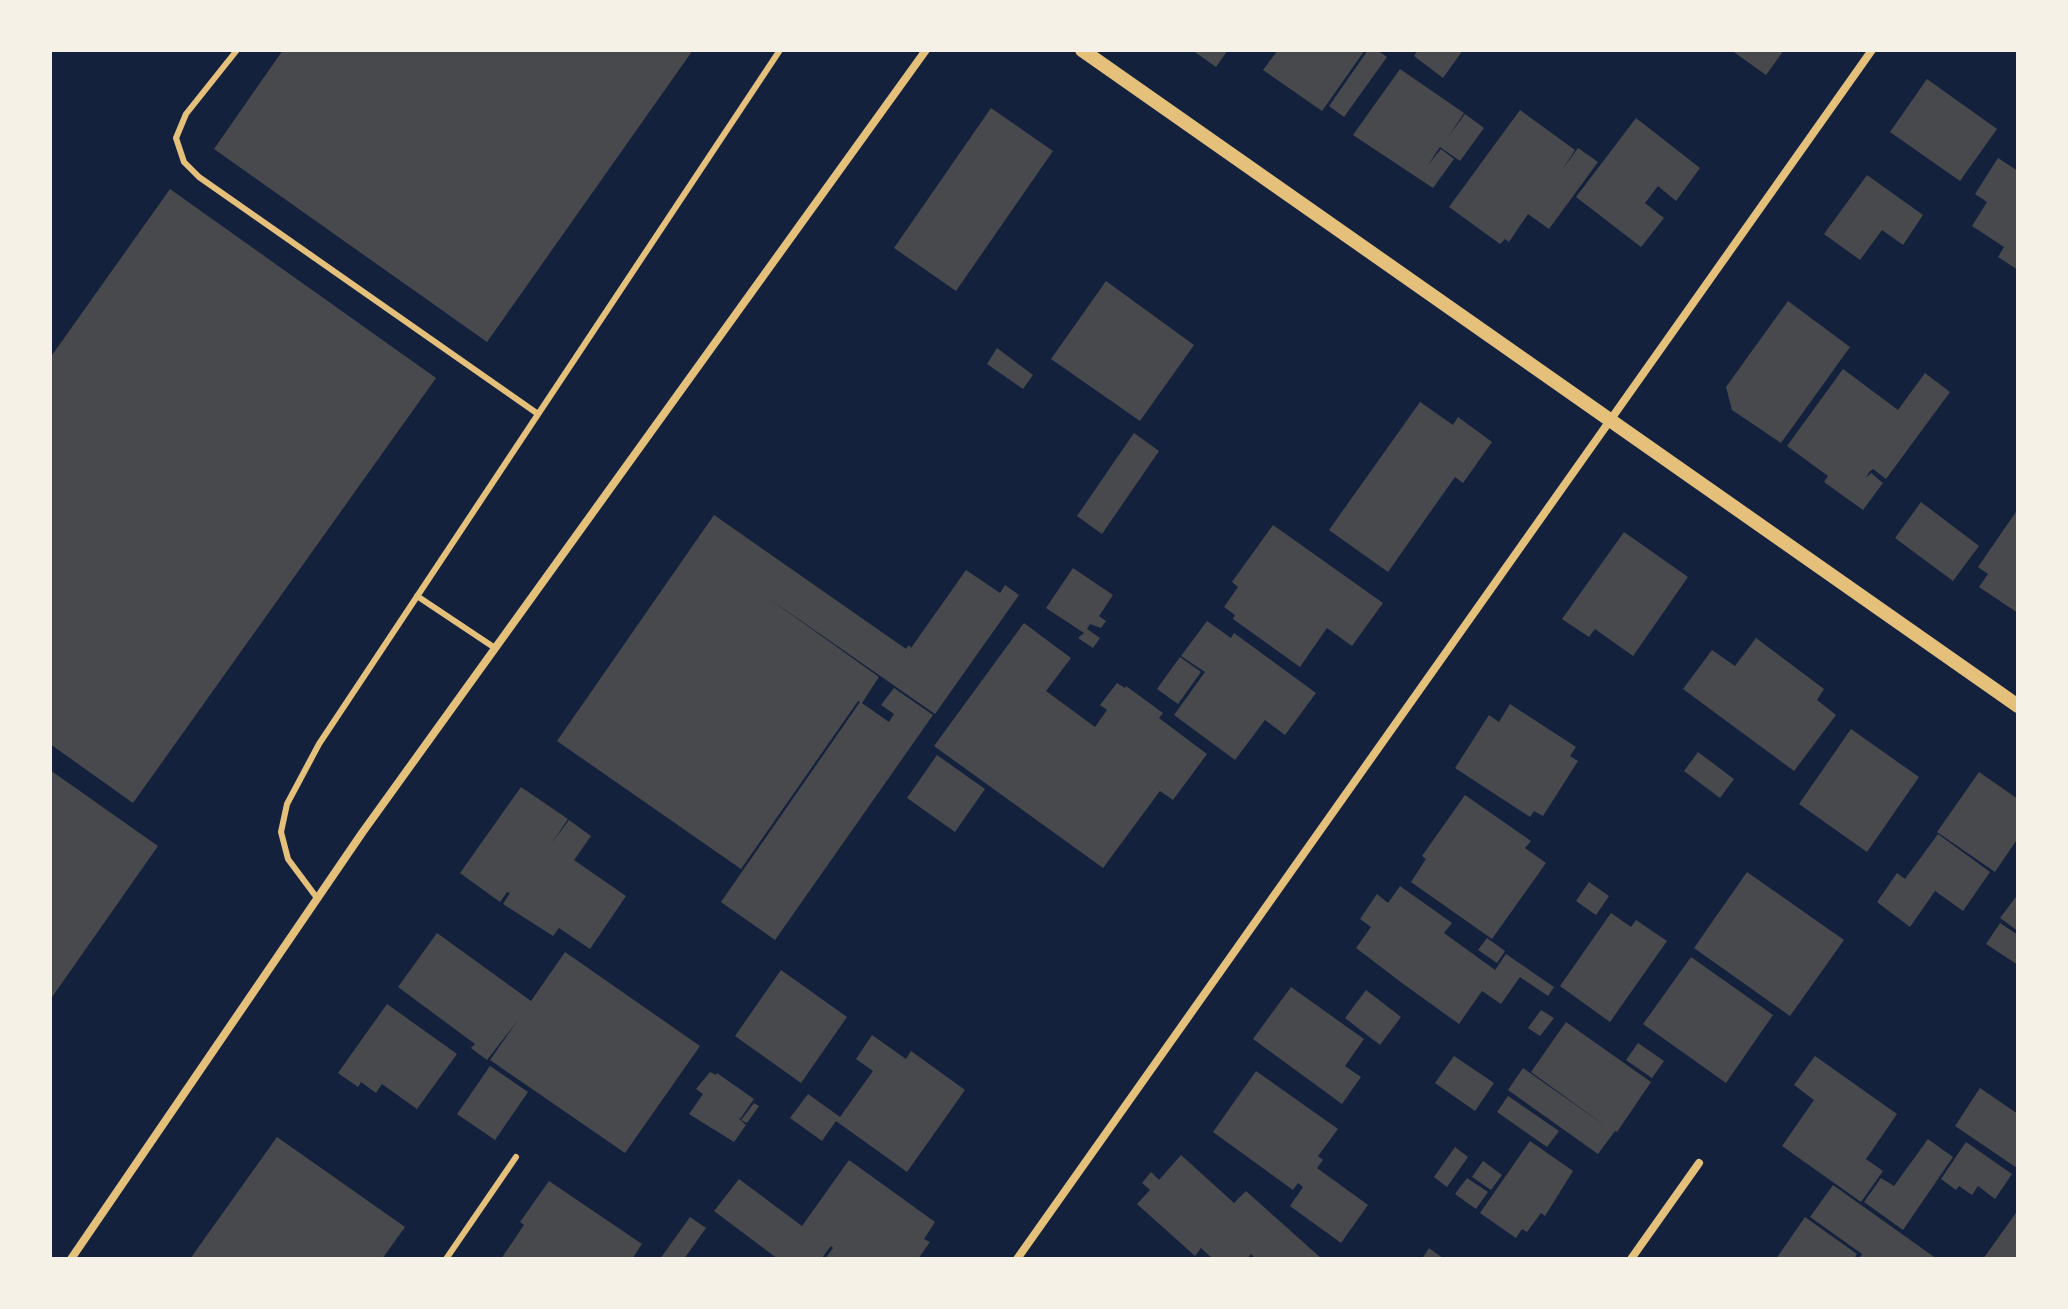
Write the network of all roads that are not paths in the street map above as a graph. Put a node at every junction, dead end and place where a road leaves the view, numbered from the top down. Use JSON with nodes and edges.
{"nodes":[{"id":1,"x":237,"y":50,"type":"edge"},
{"id":2,"x":780,"y":50,"type":"edge"},
{"id":3,"x":926,"y":50,"type":"edge"},
{"id":4,"x":1082,"y":50,"type":"edge"},
{"id":5,"x":1872,"y":50,"type":"edge"},
{"id":6,"x":538,"y":414,"type":"junction"},
{"id":7,"x":1611,"y":419,"type":"junction"},
{"id":8,"x":417,"y":596,"type":"junction"},
{"id":9,"x":495,"y":648,"type":"junction"},
{"id":10,"x":2018,"y":706,"type":"edge"},
{"id":11,"x":317,"y":898,"type":"junction"},
{"id":12,"x":516,"y":1157,"type":"dead end"},
{"id":13,"x":1699,"y":1163,"type":"dead end"},
{"id":14,"x":71,"y":1259,"type":"edge"},
{"id":15,"x":446,"y":1259,"type":"edge"},
{"id":16,"x":1017,"y":1259,"type":"edge"},
{"id":17,"x":1631,"y":1259,"type":"edge"}],
"edges":[{"from":1,"to":6,"type":"lane"},
{"from":2,"to":6,"type":"lane"},
{"from":3,"to":9,"type":"street"},
{"from":4,"to":7,"type":"street"},
{"from":5,"to":7,"type":"street"},
{"from":6,"to":8,"type":"lane"},
{"from":7,"to":10,"type":"street"},
{"from":7,"to":16,"type":"street"},
{"from":8,"to":9,"type":"lane"},
{"from":8,"to":11,"type":"lane"},
{"from":9,"to":11,"type":"street"},
{"from":11,"to":14,"type":"street"},
{"from":12,"to":15,"type":"lane"},
{"from":13,"to":17,"type":"street"}]}
